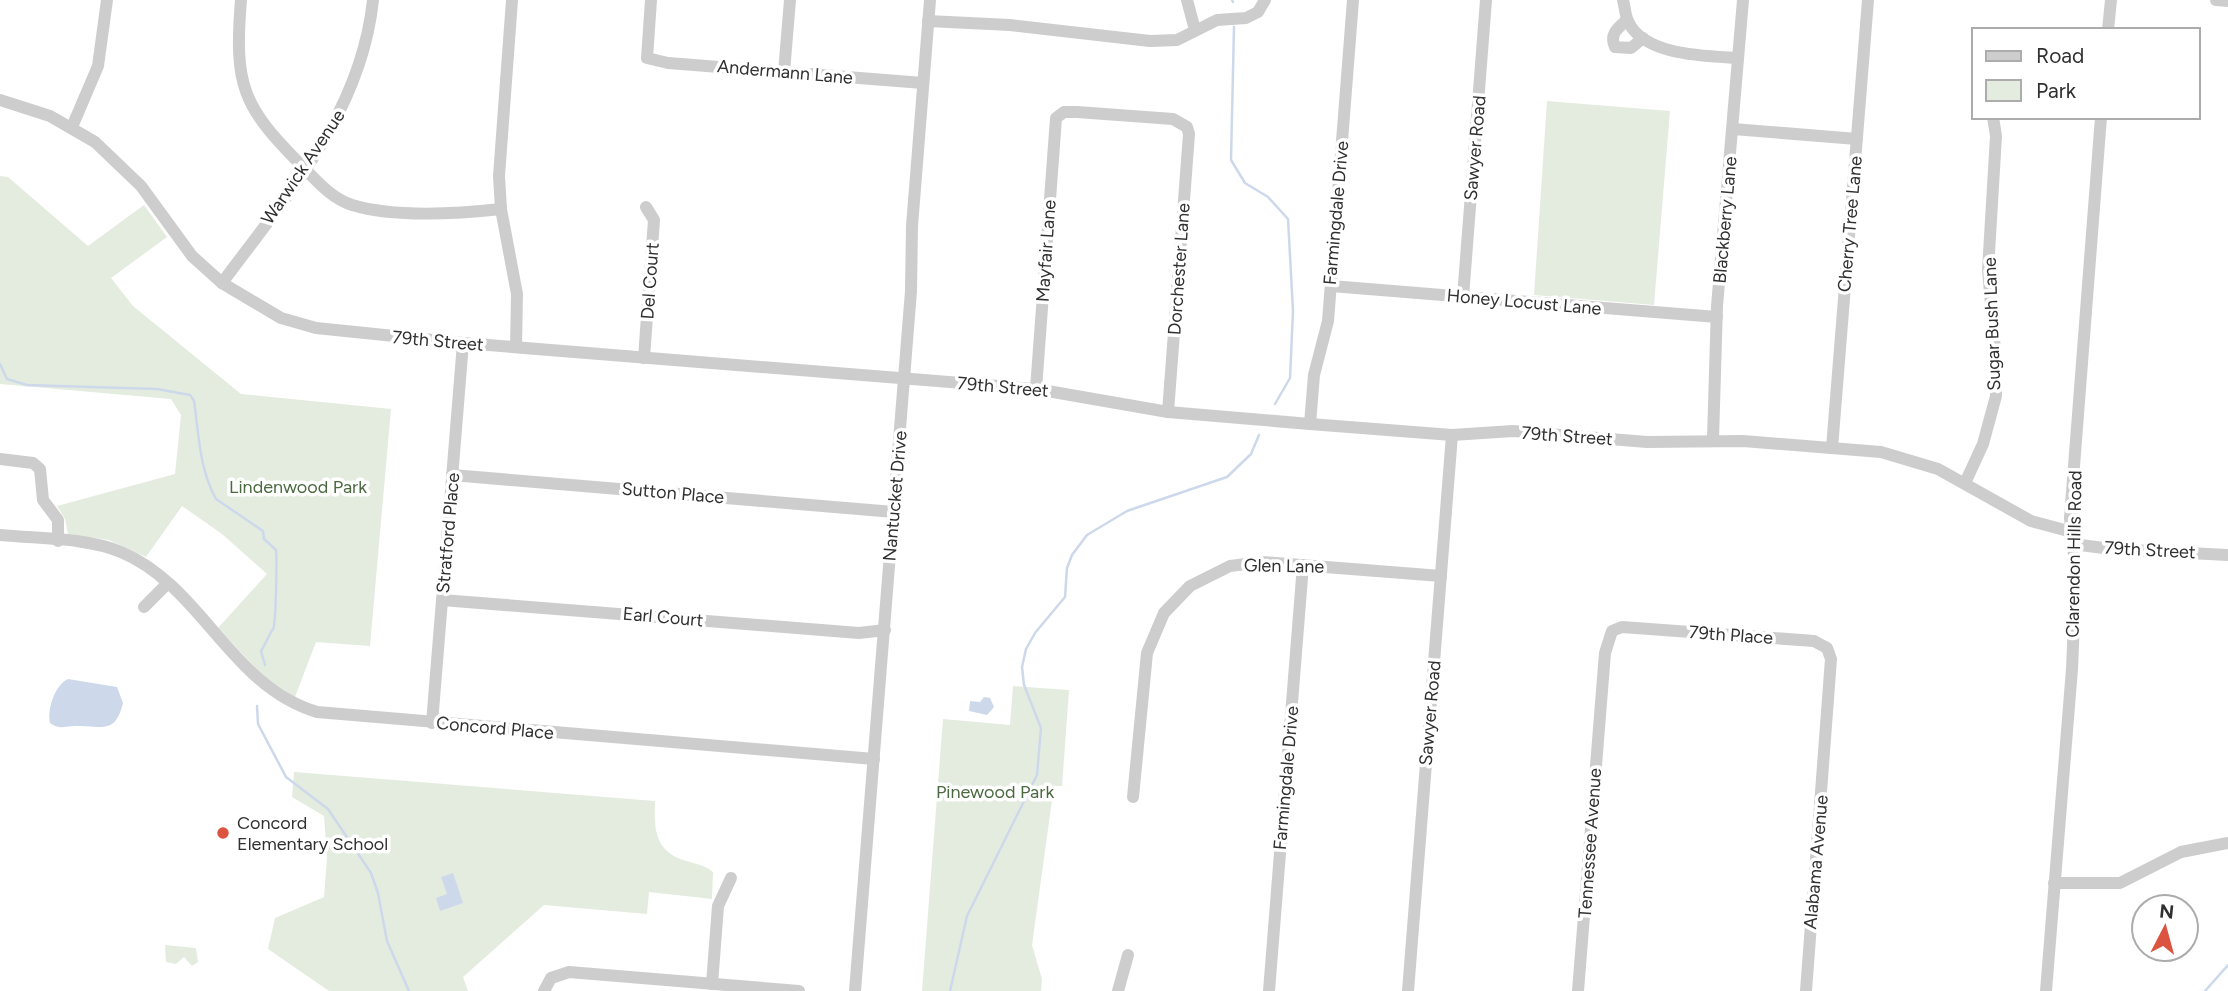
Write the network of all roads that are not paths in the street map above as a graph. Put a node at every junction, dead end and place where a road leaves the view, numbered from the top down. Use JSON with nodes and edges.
{"nodes":[{"id":1,"x":107,"y":0,"type":"edge"},
{"id":2,"x":241,"y":0,"type":"edge"},
{"id":3,"x":373,"y":0,"type":"edge"},
{"id":4,"x":512,"y":0,"type":"edge"},
{"id":5,"x":651,"y":0,"type":"edge"},
{"id":6,"x":790,"y":0,"type":"edge"},
{"id":7,"x":930,"y":0,"type":"edge"},
{"id":8,"x":1186,"y":0,"type":"edge"},
{"id":9,"x":1265,"y":0,"type":"edge"},
{"id":10,"x":1353,"y":0,"type":"edge"},
{"id":11,"x":1486,"y":0,"type":"edge"},
{"id":12,"x":1623,"y":0,"type":"edge"},
{"id":13,"x":1743,"y":0,"type":"edge"},
{"id":14,"x":1868,"y":0,"type":"edge"},
{"id":15,"x":2110,"y":0,"type":"edge"},
{"id":16,"x":2216,"y":0,"type":"edge"},
{"id":17,"x":2228,"y":1,"type":"edge"},
{"id":18,"x":928,"y":20,"type":"junction"},
{"id":19,"x":1627,"y":20,"type":"junction"},
{"id":20,"x":2108,"y":28,"type":"edge"},
{"id":21,"x":1195,"y":30,"type":"junction"},
{"id":22,"x":1643,"y":38,"type":"junction"},
{"id":23,"x":1738,"y":58,"type":"junction"},
{"id":24,"x":784,"y":72,"type":"junction"},
{"id":25,"x":923,"y":83,"type":"junction"},
{"id":26,"x":0,"y":100,"type":"edge"},
{"id":27,"x":1993,"y":119,"type":"edge"},
{"id":28,"x":2101,"y":119,"type":"edge"},
{"id":29,"x":72,"y":127,"type":"junction"},
{"id":30,"x":1187,"y":127,"type":"joint"},
{"id":31,"x":1733,"y":129,"type":"junction"},
{"id":32,"x":1857,"y":139,"type":"junction"},
{"id":33,"x":306,"y":170,"type":"junction"},
{"id":34,"x":646,"y":207,"type":"dead end"},
{"id":35,"x":501,"y":209,"type":"junction"},
{"id":36,"x":222,"y":283,"type":"junction"},
{"id":37,"x":1331,"y":286,"type":"junction"},
{"id":38,"x":1463,"y":297,"type":"junction"},
{"id":39,"x":1717,"y":317,"type":"junction"},
{"id":40,"x":463,"y":343,"type":"junction"},
{"id":41,"x":516,"y":347,"type":"junction"},
{"id":42,"x":644,"y":358,"type":"junction"},
{"id":43,"x":905,"y":379,"type":"junction"},
{"id":44,"x":1035,"y":389,"type":"junction"},
{"id":45,"x":1168,"y":412,"type":"junction"},
{"id":46,"x":1310,"y":424,"type":"junction"},
{"id":47,"x":1452,"y":435,"type":"junction"},
{"id":48,"x":1713,"y":439,"type":"junction"},
{"id":49,"x":1832,"y":448,"type":"junction"},
{"id":50,"x":0,"y":459,"type":"edge"},
{"id":51,"x":452,"y":475,"type":"junction"},
{"id":52,"x":1965,"y":483,"type":"junction"},
{"id":53,"x":894,"y":512,"type":"junction"},
{"id":54,"x":0,"y":535,"type":"edge"},
{"id":55,"x":2072,"y":538,"type":"junction"},
{"id":56,"x":58,"y":541,"type":"junction"},
{"id":57,"x":2228,"y":555,"type":"edge"},
{"id":58,"x":1303,"y":565,"type":"junction"},
{"id":59,"x":1441,"y":576,"type":"junction"},
{"id":60,"x":167,"y":584,"type":"junction"},
{"id":61,"x":442,"y":600,"type":"junction"},
{"id":62,"x":144,"y":607,"type":"dead end"},
{"id":63,"x":884,"y":630,"type":"junction"},
{"id":64,"x":1601,"y":695,"type":"joint"},
{"id":65,"x":432,"y":723,"type":"junction"},
{"id":66,"x":1826,"y":734,"type":"joint"},
{"id":67,"x":874,"y":759,"type":"junction"},
{"id":68,"x":1133,"y":797,"type":"dead end"},
{"id":69,"x":2228,"y":843,"type":"edge"},
{"id":70,"x":732,"y":878,"type":"dead end"},
{"id":71,"x":2054,"y":883,"type":"junction"},
{"id":72,"x":1128,"y":955,"type":"dead end"},
{"id":73,"x":712,"y":984,"type":"junction"},
{"id":74,"x":544,"y":991,"type":"edge"},
{"id":75,"x":799,"y":991,"type":"edge"},
{"id":76,"x":855,"y":991,"type":"edge"},
{"id":77,"x":1118,"y":991,"type":"edge"},
{"id":78,"x":1269,"y":991,"type":"edge"},
{"id":79,"x":1408,"y":991,"type":"edge"},
{"id":80,"x":1578,"y":991,"type":"edge"},
{"id":81,"x":1806,"y":991,"type":"edge"},
{"id":82,"x":2046,"y":991,"type":"edge"}],
"edges":[{"from":1,"to":29,"type":"street"},
{"from":2,"to":33,"type":"street"},
{"from":3,"to":33,"type":"street","name":"Warwick Avenue"},
{"from":4,"to":35,"type":"street"},
{"from":5,"to":24,"type":"street","name":"Andermann Lane"},
{"from":6,"to":24,"type":"street"},
{"from":7,"to":18,"type":"street","name":"Nantucket Drive"},
{"from":8,"to":21,"type":"street"},
{"from":9,"to":21,"type":"street"},
{"from":10,"to":37,"type":"street","name":"Farmingdale Drive"},
{"from":11,"to":38,"type":"street","name":"Sawyer Road"},
{"from":12,"to":19,"type":"street"},
{"from":13,"to":23,"type":"street","name":"Blackberry Lane"},
{"from":14,"to":32,"type":"street","name":"Cherry Tree Lane"},
{"from":15,"to":20,"type":"street"},
{"from":16,"to":17,"type":"street"},
{"from":18,"to":21,"type":"street"},
{"from":18,"to":25,"type":"street","name":"Nantucket Drive"},
{"from":19,"to":22,"type":"street"},
{"from":19,"to":22,"type":"street"},
{"from":22,"to":23,"type":"street"},
{"from":23,"to":31,"type":"street","name":"Blackberry Lane"},
{"from":24,"to":25,"type":"street","name":"Andermann Lane"},
{"from":25,"to":43,"type":"street","name":"Nantucket Drive"},
{"from":26,"to":29,"type":"street","name":"79th Street"},
{"from":27,"to":52,"type":"street","name":"Sugar Bush Lane"},
{"from":28,"to":55,"type":"street","name":"Clarendon Hills Road"},
{"from":29,"to":36,"type":"street","name":"79th Street"},
{"from":30,"to":44,"type":"street","name":"Mayfair Lane"},
{"from":30,"to":45,"type":"street","name":"Dorchester Lane"},
{"from":31,"to":32,"type":"street"},
{"from":31,"to":39,"type":"street","name":"Blackberry Lane"},
{"from":32,"to":49,"type":"street","name":"Cherry Tree Lane"},
{"from":33,"to":35,"type":"street"},
{"from":33,"to":36,"type":"street","name":"Warwick Avenue"},
{"from":34,"to":42,"type":"street","name":"Del Court"},
{"from":35,"to":41,"type":"street"},
{"from":36,"to":40,"type":"street","name":"79th Street"},
{"from":37,"to":38,"type":"street","name":"Honey Locust Lane"},
{"from":37,"to":46,"type":"street","name":"Farmingdale Drive"},
{"from":38,"to":39,"type":"street","name":"Honey Locust Lane"},
{"from":39,"to":48,"type":"street","name":"Blackberry Lane"},
{"from":40,"to":41,"type":"street","name":"79th Street"},
{"from":40,"to":51,"type":"street","name":"Stratford Place"},
{"from":41,"to":42,"type":"street","name":"79th Street"},
{"from":42,"to":43,"type":"street","name":"79th Street"},
{"from":43,"to":44,"type":"street","name":"79th Street"},
{"from":43,"to":53,"type":"street","name":"Nantucket Drive"},
{"from":44,"to":45,"type":"street","name":"79th Street"},
{"from":45,"to":46,"type":"street","name":"79th Street"},
{"from":46,"to":47,"type":"street","name":"79th Street"},
{"from":47,"to":48,"type":"street","name":"79th Street"},
{"from":47,"to":59,"type":"street","name":"Sawyer Road"},
{"from":48,"to":49,"type":"street","name":"79th Street"},
{"from":49,"to":52,"type":"street","name":"79th Street"},
{"from":50,"to":56,"type":"street"},
{"from":51,"to":53,"type":"street","name":"Sutton Place"},
{"from":51,"to":61,"type":"street","name":"Stratford Place"},
{"from":52,"to":55,"type":"street","name":"79th Street"},
{"from":53,"to":63,"type":"street","name":"Nantucket Drive"},
{"from":54,"to":56,"type":"street","name":"Concord Place"},
{"from":55,"to":57,"type":"street","name":"79th Street"},
{"from":55,"to":71,"type":"street","name":"Clarendon Hills Road"},
{"from":56,"to":60,"type":"street","name":"Concord Place"},
{"from":58,"to":59,"type":"street","name":"Glen Lane"},
{"from":58,"to":68,"type":"street","name":"Glen Lane"},
{"from":58,"to":78,"type":"street","name":"Farmingdale Drive"},
{"from":59,"to":79,"type":"street","name":"Sawyer Road"},
{"from":60,"to":62,"type":"street"},
{"from":60,"to":65,"type":"street","name":"Concord Place"},
{"from":61,"to":63,"type":"street","name":"Earl Court"},
{"from":61,"to":65,"type":"street","name":"Stratford Place"},
{"from":63,"to":67,"type":"street","name":"Nantucket Drive"},
{"from":64,"to":66,"type":"street","name":"79th Place"},
{"from":64,"to":80,"type":"street","name":"Tennessee Avenue"},
{"from":65,"to":67,"type":"street","name":"Concord Place"},
{"from":66,"to":81,"type":"street","name":"Alabama Avenue"},
{"from":67,"to":76,"type":"street","name":"Nantucket Drive"},
{"from":69,"to":71,"type":"street"},
{"from":70,"to":73,"type":"street"},
{"from":71,"to":82,"type":"street","name":"Clarendon Hills Road"},
{"from":72,"to":77,"type":"street"},
{"from":73,"to":74,"type":"street"},
{"from":73,"to":75,"type":"street"}]}
